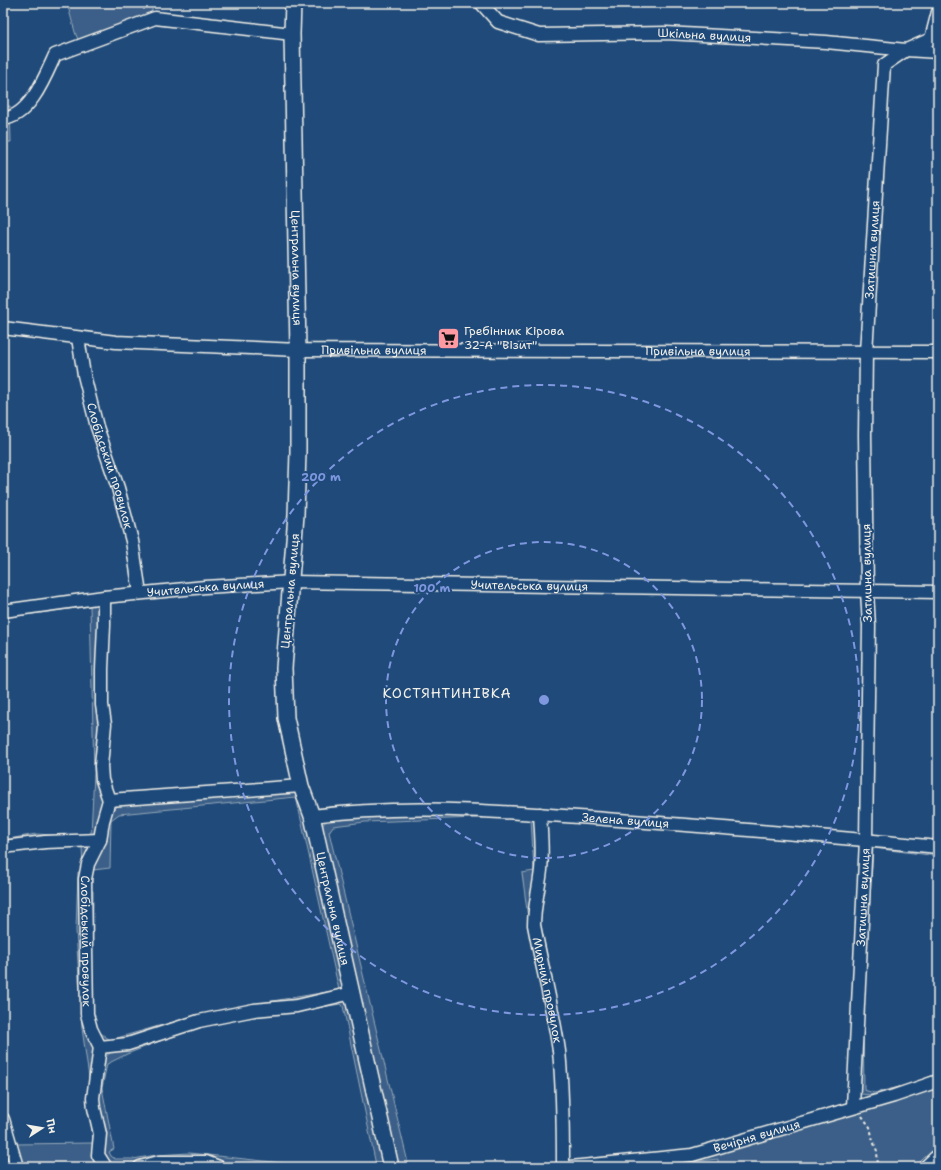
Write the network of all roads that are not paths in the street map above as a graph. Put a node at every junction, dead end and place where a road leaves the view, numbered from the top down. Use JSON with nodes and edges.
{"nodes":[{"id":1,"x":293,"y":3,"type":"edge"},
{"id":2,"x":481,"y":3,"type":"edge"},
{"id":3,"x":938,"y":12,"type":"edge"},
{"id":4,"x":292,"y":34,"type":"junction"},
{"id":5,"x":906,"y":50,"type":"junction"},
{"id":6,"x":938,"y":52,"type":"edge"},
{"id":7,"x":3,"y":119,"type":"edge"},
{"id":8,"x":3,"y":328,"type":"edge"},
{"id":9,"x":78,"y":338,"type":"junction"},
{"id":10,"x":298,"y":350,"type":"junction"},
{"id":11,"x":866,"y":352,"type":"junction"},
{"id":12,"x":938,"y":352,"type":"edge"},
{"id":13,"x":292,"y":582,"type":"junction"},
{"id":14,"x":867,"y":591,"type":"junction"},
{"id":15,"x":938,"y":592,"type":"edge"},
{"id":16,"x":140,"y":593,"type":"junction"},
{"id":17,"x":104,"y":597,"type":"junction"},
{"id":18,"x":3,"y":611,"type":"edge"},
{"id":19,"x":300,"y":786,"type":"junction"},
{"id":20,"x":109,"y":800,"type":"junction"},
{"id":21,"x":540,"y":814,"type":"junction"},
{"id":22,"x":312,"y":816,"type":"junction"},
{"id":23,"x":100,"y":840,"type":"junction"},
{"id":24,"x":866,"y":840,"type":"junction"},
{"id":25,"x":3,"y":847,"type":"edge"},
{"id":26,"x":938,"y":847,"type":"edge"},
{"id":27,"x":352,"y":993,"type":"junction"},
{"id":28,"x":100,"y":1047,"type":"junction"},
{"id":29,"x":938,"y":1081,"type":"edge"},
{"id":30,"x":853,"y":1107,"type":"junction"},
{"id":31,"x":3,"y":1119,"type":"edge"},
{"id":32,"x":938,"y":1151,"type":"edge"},
{"id":33,"x":17,"y":1167,"type":"edge"},
{"id":34,"x":104,"y":1167,"type":"edge"},
{"id":35,"x":140,"y":1167,"type":"edge"},
{"id":36,"x":219,"y":1167,"type":"edge"},
{"id":37,"x":391,"y":1167,"type":"edge"},
{"id":38,"x":563,"y":1167,"type":"edge"},
{"id":39,"x":571,"y":1167,"type":"edge"},
{"id":40,"x":921,"y":1167,"type":"edge"}],
"edges":[{"from":1,"to":4,"type":"street","name":"Центральна вулиця"},
{"from":2,"to":5,"type":"street","name":"Шкільна вулиця"},
{"from":3,"to":5,"type":"street"},
{"from":4,"to":7,"type":"street"},
{"from":4,"to":10,"type":"street","name":"Центральна вулиця"},
{"from":5,"to":6,"type":"street","name":"Шкільна вулиця"},
{"from":5,"to":11,"type":"street","name":"Затишна вулиця"},
{"from":8,"to":9,"type":"street","name":"Привільна вулиця"},
{"from":9,"to":10,"type":"street","name":"Привільна вулиця"},
{"from":9,"to":16,"type":"street","name":"Слобідський провулок"},
{"from":10,"to":11,"type":"street","name":"Привільна вулиця"},
{"from":10,"to":13,"type":"street","name":"Центральна вулиця"},
{"from":11,"to":12,"type":"street","name":"Привільна вулиця"},
{"from":11,"to":14,"type":"street","name":"Затишна вулиця"},
{"from":13,"to":14,"type":"street","name":"Учительська вулиця"},
{"from":13,"to":16,"type":"street","name":"Учительська вулиця"},
{"from":13,"to":19,"type":"street","name":"Центральна вулиця"},
{"from":14,"to":15,"type":"street","name":"Учительська вулиця"},
{"from":14,"to":24,"type":"street","name":"Затишна вулиця"},
{"from":16,"to":17,"type":"street","name":"Учительська вулиця"},
{"from":17,"to":18,"type":"street","name":"Учительська вулиця"},
{"from":17,"to":20,"type":"street"},
{"from":19,"to":20,"type":"street"},
{"from":19,"to":22,"type":"street","name":"Центральна вулиця"},
{"from":20,"to":23,"type":"street","name":"Слобідський провулок"},
{"from":21,"to":22,"type":"street","name":"Зелена вулиця"},
{"from":21,"to":24,"type":"street","name":"Зелена вулиця"},
{"from":21,"to":38,"type":"street","name":"Мирний провулок"},
{"from":22,"to":27,"type":"street","name":"Центральна вулиця"},
{"from":23,"to":25,"type":"street"},
{"from":23,"to":28,"type":"street","name":"Слобідський провулок"},
{"from":24,"to":26,"type":"street","name":"Зелена вулиця"},
{"from":24,"to":30,"type":"street","name":"Затишна вулиця"},
{"from":27,"to":28,"type":"street"},
{"from":27,"to":37,"type":"street","name":"Центральна вулиця"},
{"from":28,"to":34,"type":"street"},
{"from":29,"to":30,"type":"street","name":"Вечірня вулиця"},
{"from":30,"to":39,"type":"street","name":"Вечірня вулиця"},
{"from":31,"to":33,"type":"street"},
{"from":32,"to":40,"type":"lane"},
{"from":35,"to":36,"type":"street"}]}
